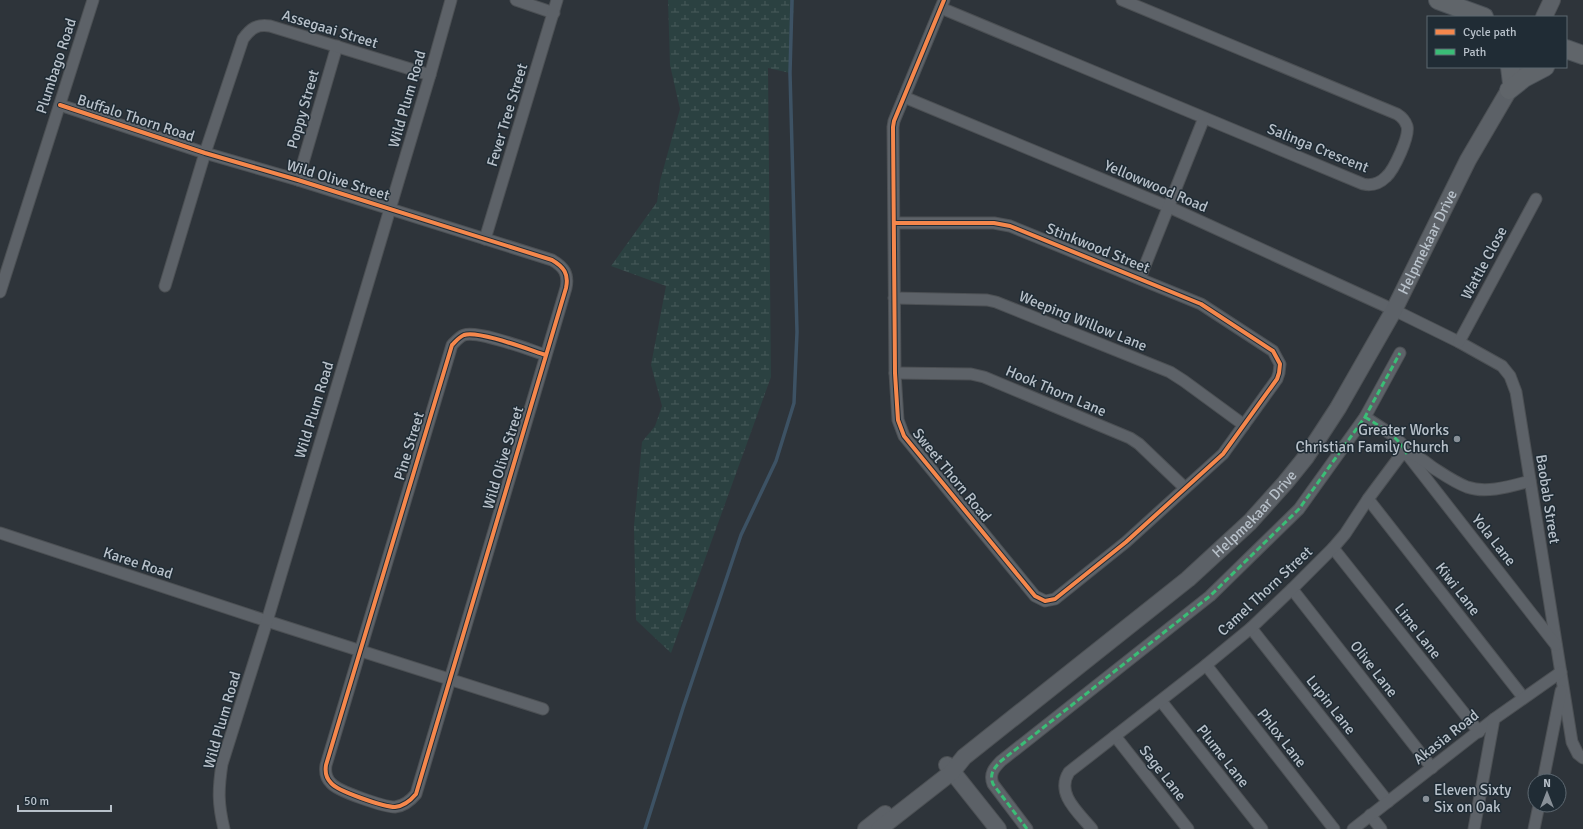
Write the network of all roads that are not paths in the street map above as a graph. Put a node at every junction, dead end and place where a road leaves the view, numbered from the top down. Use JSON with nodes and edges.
{"nodes":[{"id":1,"x":93,"y":0,"type":"edge"},
{"id":2,"x":451,"y":0,"type":"edge"},
{"id":3,"x":516,"y":0,"type":"edge"},
{"id":4,"x":558,"y":0,"type":"edge"},
{"id":5,"x":1122,"y":0,"type":"edge"},
{"id":6,"x":1438,"y":0,"type":"edge"},
{"id":7,"x":1552,"y":0,"type":"edge"},
{"id":8,"x":943,"y":4,"type":"edge"},
{"id":9,"x":554,"y":13,"type":"junction"},
{"id":10,"x":1481,"y":16,"type":"edge"},
{"id":11,"x":1544,"y":16,"type":"edge"},
{"id":12,"x":337,"y":46,"type":"junction"},
{"id":13,"x":1567,"y":49,"type":"edge"},
{"id":14,"x":1583,"y":56,"type":"edge"},
{"id":15,"x":1567,"y":61,"type":"edge"},
{"id":16,"x":1519,"y":68,"type":"edge"},
{"id":17,"x":1543,"y":68,"type":"edge"},
{"id":18,"x":430,"y":74,"type":"junction"},
{"id":19,"x":1510,"y":80,"type":"edge"},
{"id":20,"x":904,"y":96,"type":"junction"},
{"id":21,"x":60,"y":105,"type":"junction"},
{"id":22,"x":1204,"y":118,"type":"junction"},
{"id":23,"x":205,"y":153,"type":"junction"},
{"id":24,"x":298,"y":180,"type":"junction"},
{"id":25,"x":1536,"y":199,"type":"dead end"},
{"id":26,"x":1169,"y":206,"type":"junction"},
{"id":27,"x":390,"y":209,"type":"junction"},
{"id":28,"x":894,"y":223,"type":"junction"},
{"id":29,"x":485,"y":239,"type":"junction"},
{"id":30,"x":1140,"y":278,"type":"junction"},
{"id":31,"x":165,"y":286,"type":"dead end"},
{"id":32,"x":0,"y":292,"type":"edge"},
{"id":33,"x":894,"y":298,"type":"junction"},
{"id":34,"x":1394,"y":310,"type":"junction"},
{"id":35,"x":1459,"y":342,"type":"junction"},
{"id":36,"x":1400,"y":353,"type":"dead end"},
{"id":37,"x":1276,"y":354,"type":"joint"},
{"id":38,"x":546,"y":355,"type":"junction"},
{"id":39,"x":895,"y":373,"type":"junction"},
{"id":40,"x":1365,"y":417,"type":"junction"},
{"id":41,"x":1244,"y":425,"type":"junction"},
{"id":42,"x":1407,"y":454,"type":"junction"},
{"id":43,"x":1530,"y":481,"type":"junction"},
{"id":44,"x":1186,"y":488,"type":"junction"},
{"id":45,"x":1368,"y":499,"type":"junction"},
{"id":46,"x":0,"y":533,"type":"edge"},
{"id":47,"x":1333,"y":548,"type":"junction"},
{"id":48,"x":1292,"y":589,"type":"junction"},
{"id":49,"x":267,"y":621,"type":"junction"},
{"id":50,"x":1251,"y":628,"type":"junction"},
{"id":51,"x":1557,"y":646,"type":"junction"},
{"id":52,"x":360,"y":651,"type":"junction"},
{"id":53,"x":1206,"y":665,"type":"junction"},
{"id":54,"x":1562,"y":677,"type":"junction"},
{"id":55,"x":449,"y":680,"type":"junction"},
{"id":56,"x":1524,"y":697,"type":"junction"},
{"id":57,"x":1161,"y":701,"type":"junction"},
{"id":58,"x":543,"y":709,"type":"dead end"},
{"id":59,"x":1494,"y":719,"type":"junction"},
{"id":60,"x":1479,"y":732,"type":"junction"},
{"id":61,"x":1115,"y":736,"type":"junction"},
{"id":62,"x":1583,"y":758,"type":"edge"},
{"id":63,"x":950,"y":768,"type":"junction"},
{"id":64,"x":1432,"y":768,"type":"junction"},
{"id":65,"x":1544,"y":773,"type":"edge"},
{"id":66,"x":1388,"y":802,"type":"junction"},
{"id":67,"x":1537,"y":813,"type":"edge"},
{"id":68,"x":1370,"y":815,"type":"junction"},
{"id":69,"x":224,"y":829,"type":"edge"},
{"id":70,"x":866,"y":829,"type":"edge"},
{"id":71,"x":879,"y":829,"type":"edge"},
{"id":72,"x":998,"y":829,"type":"edge"},
{"id":73,"x":1027,"y":829,"type":"edge"},
{"id":74,"x":1092,"y":829,"type":"edge"},
{"id":75,"x":1188,"y":829,"type":"edge"},
{"id":76,"x":1262,"y":829,"type":"edge"},
{"id":77,"x":1334,"y":829,"type":"edge"},
{"id":78,"x":1353,"y":829,"type":"edge"},
{"id":79,"x":1381,"y":829,"type":"edge"},
{"id":80,"x":1474,"y":829,"type":"edge"},
{"id":81,"x":1534,"y":829,"type":"edge"}],
"edges":[{"from":1,"to":21,"type":"street","name":"Plumbago Road"},
{"from":2,"to":18,"type":"street","name":"Wild Plum Road"},
{"from":3,"to":9,"type":"street"},
{"from":4,"to":9,"type":"street","name":"Fever Tree Street"},
{"from":5,"to":22,"type":"street","name":"Salinga Crescent"},
{"from":6,"to":10,"type":"main road"},
{"from":7,"to":11,"type":"street"},
{"from":8,"to":20,"type":"street","name":"Sweet Thorn Road"},
{"from":8,"to":22,"type":"street","name":"Salinga Crescent"},
{"from":9,"to":29,"type":"street","name":"Fever Tree Street"},
{"from":12,"to":18,"type":"street","name":"Assegaai Street"},
{"from":12,"to":23,"type":"street","name":"Assegaai Street"},
{"from":12,"to":24,"type":"street","name":"Poppy Street"},
{"from":13,"to":14,"type":"main road"},
{"from":14,"to":15,"type":"main road"},
{"from":16,"to":19,"type":"street","name":"Helpmekaar Drive"},
{"from":17,"to":19,"type":"main road"},
{"from":18,"to":27,"type":"street","name":"Wild Plum Road"},
{"from":19,"to":34,"type":"street","name":"Helpmekaar Drive"},
{"from":20,"to":26,"type":"street","name":"Yellowwood Road"},
{"from":20,"to":28,"type":"street","name":"Sweet Thorn Road"},
{"from":21,"to":23,"type":"street","name":"Buffalo Thorn Road"},
{"from":21,"to":32,"type":"street","name":"Plumbago Road"},
{"from":22,"to":26,"type":"street"},
{"from":23,"to":24,"type":"street","name":"Wild Olive Street"},
{"from":23,"to":31,"type":"street","name":"Assegaai Street"},
{"from":24,"to":27,"type":"street","name":"Wild Olive Street"},
{"from":25,"to":35,"type":"street","name":"Wattle Close"},
{"from":26,"to":30,"type":"street"},
{"from":26,"to":34,"type":"street","name":"Yellowwood Road"},
{"from":27,"to":29,"type":"street","name":"Wild Olive Street"},
{"from":27,"to":49,"type":"street","name":"Wild Plum Road"},
{"from":28,"to":30,"type":"street","name":"Stinkwood Street"},
{"from":28,"to":33,"type":"street","name":"Sweet Thorn Road"},
{"from":29,"to":38,"type":"street","name":"Wild Olive Street"},
{"from":30,"to":37,"type":"street","name":"Stinkwood Street"},
{"from":33,"to":39,"type":"street","name":"Sweet Thorn Road"},
{"from":33,"to":41,"type":"street","name":"Weeping Willow Lane"},
{"from":34,"to":35,"type":"street","name":"Baobab Street"},
{"from":34,"to":63,"type":"street","name":"Helpmekaar Drive"},
{"from":35,"to":43,"type":"street","name":"Baobab Street"},
{"from":36,"to":40,"type":"street"},
{"from":37,"to":41,"type":"street","name":"Sweet Thorn Road"},
{"from":38,"to":52,"type":"street","name":"Pine Street"},
{"from":38,"to":55,"type":"street","name":"Wild Olive Street"},
{"from":39,"to":44,"type":"street","name":"Hook Thorn Lane"},
{"from":39,"to":44,"type":"street","name":"Sweet Thorn Road"},
{"from":40,"to":42,"type":"street","name":"Yola Lane"},
{"from":40,"to":73,"type":"street"},
{"from":41,"to":44,"type":"street","name":"Sweet Thorn Road"},
{"from":42,"to":43,"type":"street"},
{"from":42,"to":45,"type":"street","name":"Camel Thorn Street"},
{"from":42,"to":51,"type":"street","name":"Yola Lane"},
{"from":43,"to":51,"type":"street","name":"Baobab Street"},
{"from":45,"to":47,"type":"street","name":"Camel Thorn Street"},
{"from":45,"to":56,"type":"street","name":"Kiwi Lane"},
{"from":46,"to":49,"type":"street","name":"Karee Road"},
{"from":47,"to":48,"type":"street","name":"Camel Thorn Street"},
{"from":47,"to":60,"type":"street","name":"Lime Lane"},
{"from":48,"to":50,"type":"street","name":"Camel Thorn Street"},
{"from":48,"to":64,"type":"street","name":"Olive Lane"},
{"from":49,"to":52,"type":"street","name":"Karee Road"},
{"from":49,"to":69,"type":"street","name":"Wild Plum Road"},
{"from":50,"to":53,"type":"street","name":"Camel Thorn Street"},
{"from":50,"to":66,"type":"street","name":"Lupin Lane"},
{"from":51,"to":54,"type":"street","name":"Baobab Street"},
{"from":52,"to":55,"type":"street","name":"Karee Road"},
{"from":52,"to":55,"type":"street","name":"Wild Olive Street"},
{"from":53,"to":57,"type":"street","name":"Camel Thorn Street"},
{"from":53,"to":77,"type":"street","name":"Phlox Lane"},
{"from":54,"to":56,"type":"street","name":"Akasia Road"},
{"from":54,"to":62,"type":"street","name":"Baobab Street"},
{"from":54,"to":65,"type":"street"},
{"from":55,"to":58,"type":"street","name":"Karee Road"},
{"from":56,"to":59,"type":"street","name":"Akasia Road"},
{"from":57,"to":61,"type":"street","name":"Camel Thorn Street"},
{"from":57,"to":76,"type":"street","name":"Plume Lane"},
{"from":59,"to":60,"type":"street","name":"Akasia Road"},
{"from":59,"to":80,"type":"street"},
{"from":60,"to":64,"type":"street","name":"Akasia Road"},
{"from":61,"to":74,"type":"street","name":"Camel Thorn Street"},
{"from":61,"to":75,"type":"street","name":"Sage Lane"},
{"from":63,"to":70,"type":"street","name":"Helpmekaar Drive"},
{"from":63,"to":71,"type":"street","name":"Helpmekaar Drive"},
{"from":63,"to":72,"type":"street"},
{"from":64,"to":66,"type":"street","name":"Akasia Road"},
{"from":66,"to":68,"type":"street","name":"Akasia Road"},
{"from":67,"to":81,"type":"street"},
{"from":68,"to":78,"type":"street","name":"Akasia Road"},
{"from":68,"to":79,"type":"street"}]}
